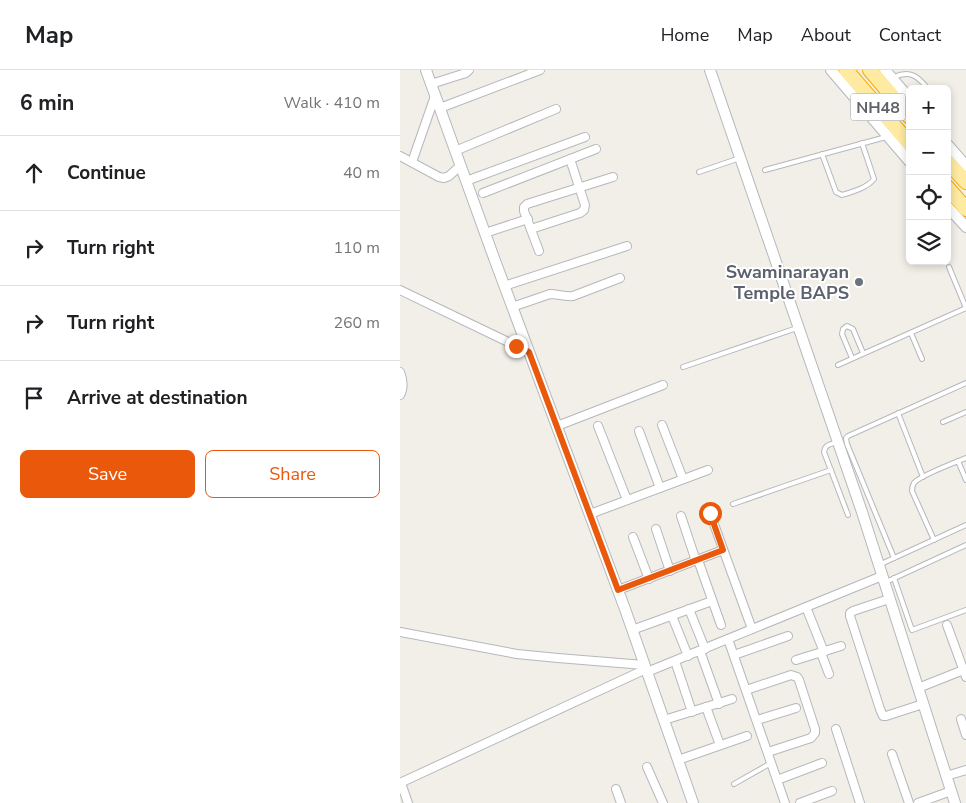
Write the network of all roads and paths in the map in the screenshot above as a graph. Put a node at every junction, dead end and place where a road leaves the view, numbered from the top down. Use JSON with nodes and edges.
{"nodes":[{"id":1,"x":426,"y":70,"type":"edge"},
{"id":2,"x":469,"y":70,"type":"edge"},
{"id":3,"x":540,"y":70,"type":"edge"},
{"id":4,"x":710,"y":70,"type":"edge"},
{"id":5,"x":830,"y":70,"type":"edge"},
{"id":6,"x":846,"y":70,"type":"edge"},
{"id":7,"x":870,"y":70,"type":"edge"},
{"id":8,"x":888,"y":74,"type":"edge"},
{"id":9,"x":431,"y":84,"type":"junction"},
{"id":10,"x":924,"y":85,"type":"edge"},
{"id":11,"x":906,"y":94,"type":"edge"},
{"id":12,"x":435,"y":96,"type":"junction"},
{"id":13,"x":440,"y":108,"type":"junction"},
{"id":14,"x":556,"y":109,"type":"dead end"},
{"id":15,"x":906,"y":112,"type":"edge"},
{"id":16,"x":586,"y":136,"type":"dead end"},
{"id":17,"x":888,"y":136,"type":"junction"},
{"id":18,"x":906,"y":139,"type":"edge"},
{"id":19,"x":862,"y":143,"type":"junction"},
{"id":20,"x":596,"y":149,"type":"dead end"},
{"id":21,"x":951,"y":149,"type":"edge"},
{"id":22,"x":455,"y":151,"type":"junction"},
{"id":23,"x":822,"y":154,"type":"junction"},
{"id":24,"x":400,"y":156,"type":"edge"},
{"id":25,"x":906,"y":157,"type":"edge"},
{"id":26,"x":740,"y":158,"type":"junction"},
{"id":27,"x":570,"y":159,"type":"junction"},
{"id":28,"x":412,"y":162,"type":"junction"},
{"id":29,"x":951,"y":165,"type":"edge"},
{"id":30,"x":460,"y":166,"type":"junction"},
{"id":31,"x":966,"y":166,"type":"edge"},
{"id":32,"x":765,"y":170,"type":"dead end"},
{"id":33,"x":699,"y":172,"type":"dead end"},
{"id":34,"x":613,"y":177,"type":"dead end"},
{"id":35,"x":466,"y":181,"type":"junction"},
{"id":36,"x":966,"y":182,"type":"edge"},
{"id":37,"x":580,"y":188,"type":"junction"},
{"id":38,"x":951,"y":192,"type":"edge"},
{"id":39,"x":483,"y":193,"type":"dead end"},
{"id":40,"x":966,"y":209,"type":"edge"},
{"id":41,"x":951,"y":210,"type":"edge"},
{"id":42,"x":528,"y":219,"type":"junction"},
{"id":43,"x":966,"y":227,"type":"edge"},
{"id":44,"x":531,"y":229,"type":"junction"},
{"id":45,"x":484,"y":233,"type":"junction"},
{"id":46,"x":627,"y":246,"type":"dead end"},
{"id":47,"x":539,"y":251,"type":"dead end"},
{"id":48,"x":949,"y":267,"type":"dead end"},
{"id":49,"x":620,"y":278,"type":"dead end"},
{"id":50,"x":504,"y":286,"type":"junction"},
{"id":51,"x":400,"y":290,"type":"edge"},
{"id":52,"x":512,"y":307,"type":"junction"},
{"id":53,"x":966,"y":308,"type":"edge"},
{"id":54,"x":799,"y":328,"type":"junction"},
{"id":55,"x":911,"y":333,"type":"junction"},
{"id":56,"x":529,"y":352,"type":"junction"},
{"id":57,"x":863,"y":353,"type":"junction"},
{"id":58,"x":852,"y":358,"type":"junction"},
{"id":59,"x":922,"y":359,"type":"dead end"},
{"id":60,"x":838,"y":365,"type":"dead end"},
{"id":61,"x":683,"y":367,"type":"dead end"},
{"id":62,"x":400,"y":372,"type":"edge"},
{"id":63,"x":966,"y":383,"type":"edge"},
{"id":64,"x":663,"y":386,"type":"dead end"},
{"id":65,"x":400,"y":396,"type":"edge"},
{"id":66,"x":966,"y":412,"type":"edge"},
{"id":67,"x":898,"y":413,"type":"junction"},
{"id":68,"x":943,"y":422,"type":"dead end"},
{"id":69,"x":662,"y":425,"type":"dead end"},
{"id":70,"x":557,"y":426,"type":"junction"},
{"id":71,"x":598,"y":426,"type":"dead end"},
{"id":72,"x":639,"y":431,"type":"dead end"},
{"id":73,"x":838,"y":442,"type":"junction"},
{"id":74,"x":966,"y":458,"type":"edge"},
{"id":75,"x":958,"y":462,"type":"junction"},
{"id":76,"x":708,"y":470,"type":"dead end"},
{"id":77,"x":831,"y":470,"type":"junction"},
{"id":78,"x":923,"y":477,"type":"junction"},
{"id":79,"x":683,"y":479,"type":"junction"},
{"id":80,"x":966,"y":480,"type":"edge"},
{"id":81,"x":660,"y":488,"type":"junction"},
{"id":82,"x":627,"y":500,"type":"junction"},
{"id":83,"x":733,"y":504,"type":"dead end"},
{"id":84,"x":710,"y":513,"type":"dead end"},
{"id":85,"x":590,"y":514,"type":"junction"},
{"id":86,"x":848,"y":515,"type":"dead end"},
{"id":87,"x":681,"y":516,"type":"dead end"},
{"id":88,"x":966,"y":525,"type":"edge"},
{"id":89,"x":656,"y":529,"type":"dead end"},
{"id":90,"x":633,"y":537,"type":"dead end"},
{"id":91,"x":934,"y":540,"type":"junction"},
{"id":92,"x":966,"y":545,"type":"edge"},
{"id":93,"x":723,"y":550,"type":"junction"},
{"id":94,"x":894,"y":558,"type":"junction"},
{"id":95,"x":697,"y":560,"type":"junction"},
{"id":96,"x":879,"y":565,"type":"junction"},
{"id":97,"x":670,"y":571,"type":"junction"},
{"id":98,"x":894,"y":578,"type":"junction"},
{"id":99,"x":649,"y":579,"type":"junction"},
{"id":100,"x":883,"y":579,"type":"junction"},
{"id":101,"x":618,"y":590,"type":"junction"},
{"id":102,"x":889,"y":599,"type":"junction"},
{"id":103,"x":712,"y":601,"type":"junction"},
{"id":104,"x":806,"y":607,"type":"junction"},
{"id":105,"x":689,"y":610,"type":"junction"},
{"id":106,"x":966,"y":610,"type":"edge"},
{"id":107,"x":672,"y":616,"type":"junction"},
{"id":108,"x":947,"y":625,"type":"dead end"},
{"id":109,"x":721,"y":626,"type":"dead end"},
{"id":110,"x":752,"y":629,"type":"junction"},
{"id":111,"x":632,"y":630,"type":"junction"},
{"id":112,"x":400,"y":632,"type":"edge"},
{"id":113,"x":788,"y":636,"type":"dead end"},
{"id":114,"x":728,"y":639,"type":"junction"},
{"id":115,"x":841,"y":646,"type":"dead end"},
{"id":116,"x":702,"y":650,"type":"junction"},
{"id":117,"x":822,"y":652,"type":"junction"},
{"id":118,"x":734,"y":655,"type":"junction"},
{"id":119,"x":688,"y":656,"type":"junction"},
{"id":120,"x":796,"y":660,"type":"dead end"},
{"id":121,"x":675,"y":661,"type":"junction"},
{"id":122,"x":646,"y":669,"type":"junction"},
{"id":123,"x":965,"y":672,"type":"edge"},
{"id":124,"x":829,"y":674,"type":"dead end"},
{"id":125,"x":918,"y":688,"type":"junction"},
{"id":126,"x":746,"y":690,"type":"junction"},
{"id":127,"x":732,"y":699,"type":"dead end"},
{"id":128,"x":718,"y":704,"type":"junction"},
{"id":129,"x":923,"y":704,"type":"junction"},
{"id":130,"x":706,"y":707,"type":"junction"},
{"id":131,"x":796,"y":708,"type":"dead end"},
{"id":132,"x":692,"y":712,"type":"junction"},
{"id":133,"x":960,"y":719,"type":"dead end"},
{"id":134,"x":664,"y":720,"type":"junction"},
{"id":135,"x":757,"y":720,"type":"junction"},
{"id":136,"x":836,"y":729,"type":"dead end"},
{"id":137,"x":966,"y":735,"type":"edge"},
{"id":138,"x":747,"y":736,"type":"dead end"},
{"id":139,"x":720,"y":745,"type":"junction"},
{"id":140,"x":768,"y":752,"type":"junction"},
{"id":141,"x":892,"y":754,"type":"dead end"},
{"id":142,"x":678,"y":760,"type":"junction"},
{"id":143,"x":771,"y":763,"type":"junction"},
{"id":144,"x":822,"y":763,"type":"dead end"},
{"id":145,"x":647,"y":767,"type":"dead end"},
{"id":146,"x":755,"y":768,"type":"dead end"},
{"id":147,"x":966,"y":770,"type":"edge"},
{"id":148,"x":946,"y":776,"type":"junction"},
{"id":149,"x":777,"y":780,"type":"junction"},
{"id":150,"x":400,"y":783,"type":"edge"},
{"id":151,"x":734,"y":784,"type":"dead end"},
{"id":152,"x":616,"y":789,"type":"dead end"},
{"id":153,"x":832,"y":791,"type":"dead end"},
{"id":154,"x":951,"y":791,"type":"junction"},
{"id":155,"x":690,"y":802,"type":"edge"},
{"id":156,"x":408,"y":803,"type":"edge"},
{"id":157,"x":621,"y":803,"type":"edge"},
{"id":158,"x":663,"y":803,"type":"edge"},
{"id":159,"x":785,"y":803,"type":"edge"},
{"id":160,"x":800,"y":803,"type":"edge"},
{"id":161,"x":860,"y":803,"type":"edge"},
{"id":162,"x":909,"y":803,"type":"edge"},
{"id":163,"x":918,"y":803,"type":"edge"},
{"id":164,"x":955,"y":803,"type":"edge"}],
"edges":[{"from":1,"to":9,"type":"street"},
{"from":2,"to":9,"type":"street"},
{"from":3,"to":13,"type":"street"},
{"from":4,"to":26,"type":"street"},
{"from":5,"to":17,"type":"street"},
{"from":6,"to":18,"type":"highway","number":"NH48"},
{"from":7,"to":15,"type":"highway","number":"NH48"},
{"from":8,"to":10,"type":"lane"},
{"from":8,"to":11,"type":"street"},
{"from":9,"to":12,"type":"street"},
{"from":12,"to":13,"type":"street"},
{"from":12,"to":28,"type":"street"},
{"from":13,"to":22,"type":"street"},
{"from":14,"to":22,"type":"street"},
{"from":16,"to":35,"type":"street"},
{"from":17,"to":19,"type":"lane"},
{"from":17,"to":25,"type":"street"},
{"from":19,"to":23,"type":"lane"},
{"from":19,"to":23,"type":"lane"},
{"from":20,"to":27,"type":"street"},
{"from":21,"to":31,"type":"street"},
{"from":22,"to":30,"type":"street"},
{"from":23,"to":32,"type":"lane"},
{"from":24,"to":28,"type":"street"},
{"from":26,"to":33,"type":"lane"},
{"from":26,"to":54,"type":"street"},
{"from":27,"to":37,"type":"street"},
{"from":27,"to":39,"type":"street"},
{"from":28,"to":30,"type":"street"},
{"from":29,"to":36,"type":"highway"},
{"from":30,"to":35,"type":"street"},
{"from":34,"to":37,"type":"street"},
{"from":35,"to":45,"type":"street"},
{"from":37,"to":42,"type":"street"},
{"from":37,"to":44,"type":"street"},
{"from":38,"to":40,"type":"highway"},
{"from":41,"to":43,"type":"street"},
{"from":42,"to":44,"type":"street"},
{"from":42,"to":45,"type":"street"},
{"from":44,"to":47,"type":"street"},
{"from":45,"to":50,"type":"street"},
{"from":46,"to":50,"type":"street"},
{"from":48,"to":53,"type":"lane"},
{"from":49,"to":52,"type":"street"},
{"from":50,"to":52,"type":"street"},
{"from":51,"to":56,"type":"street"},
{"from":52,"to":56,"type":"street"},
{"from":53,"to":55,"type":"lane"},
{"from":54,"to":61,"type":"lane"},
{"from":54,"to":73,"type":"street"},
{"from":55,"to":57,"type":"lane"},
{"from":55,"to":59,"type":"lane"},
{"from":56,"to":70,"type":"street"},
{"from":57,"to":58,"type":"lane"},
{"from":57,"to":58,"type":"lane"},
{"from":58,"to":60,"type":"lane"},
{"from":62,"to":65,"type":"street"},
{"from":63,"to":67,"type":"lane"},
{"from":64,"to":70,"type":"street"},
{"from":66,"to":68,"type":"lane"},
{"from":67,"to":78,"type":"lane"},
{"from":67,"to":94,"type":"lane"},
{"from":69,"to":79,"type":"street"},
{"from":70,"to":85,"type":"street"},
{"from":71,"to":82,"type":"street"},
{"from":72,"to":81,"type":"street"},
{"from":73,"to":77,"type":"lane"},
{"from":73,"to":96,"type":"street"},
{"from":74,"to":75,"type":"lane"},
{"from":75,"to":78,"type":"lane"},
{"from":75,"to":80,"type":"lane"},
{"from":76,"to":79,"type":"street"},
{"from":77,"to":83,"type":"lane"},
{"from":77,"to":86,"type":"lane"},
{"from":78,"to":91,"type":"lane"},
{"from":79,"to":81,"type":"street"},
{"from":81,"to":82,"type":"street"},
{"from":82,"to":85,"type":"street"},
{"from":84,"to":93,"type":"street"},
{"from":85,"to":101,"type":"street"},
{"from":87,"to":95,"type":"street"},
{"from":88,"to":91,"type":"lane"},
{"from":89,"to":97,"type":"street"},
{"from":90,"to":99,"type":"street"},
{"from":91,"to":94,"type":"lane"},
{"from":92,"to":98,"type":"lane"},
{"from":93,"to":95,"type":"street"},
{"from":93,"to":110,"type":"street"},
{"from":94,"to":96,"type":"lane"},
{"from":95,"to":97,"type":"street"},
{"from":95,"to":103,"type":"street"},
{"from":96,"to":100,"type":"street"},
{"from":97,"to":99,"type":"street"},
{"from":98,"to":100,"type":"lane"},
{"from":98,"to":106,"type":"lane"},
{"from":99,"to":101,"type":"street"},
{"from":100,"to":102,"type":"street"},
{"from":100,"to":104,"type":"street"},
{"from":101,"to":111,"type":"street"},
{"from":102,"to":125,"type":"street"},
{"from":102,"to":129,"type":"street"},
{"from":103,"to":105,"type":"street"},
{"from":103,"to":109,"type":"street"},
{"from":104,"to":110,"type":"street"},
{"from":104,"to":117,"type":"street"},
{"from":105,"to":107,"type":"street"},
{"from":105,"to":116,"type":"street"},
{"from":107,"to":111,"type":"street"},
{"from":107,"to":119,"type":"street"},
{"from":108,"to":123,"type":"street"},
{"from":110,"to":114,"type":"street"},
{"from":111,"to":122,"type":"street"},
{"from":112,"to":122,"type":"street"},
{"from":113,"to":118,"type":"street"},
{"from":114,"to":116,"type":"street"},
{"from":114,"to":118,"type":"street"},
{"from":115,"to":117,"type":"street"},
{"from":116,"to":119,"type":"street"},
{"from":116,"to":128,"type":"street"},
{"from":117,"to":120,"type":"street"},
{"from":117,"to":124,"type":"street"},
{"from":118,"to":126,"type":"street"},
{"from":119,"to":121,"type":"street"},
{"from":121,"to":122,"type":"street"},
{"from":121,"to":132,"type":"street"},
{"from":122,"to":134,"type":"street"},
{"from":122,"to":150,"type":"street"},
{"from":123,"to":125,"type":"street"},
{"from":125,"to":129,"type":"street"},
{"from":126,"to":135,"type":"street"},
{"from":126,"to":140,"type":"street"},
{"from":127,"to":128,"type":"street"},
{"from":128,"to":130,"type":"street"},
{"from":129,"to":148,"type":"street"},
{"from":130,"to":132,"type":"street"},
{"from":130,"to":139,"type":"street"},
{"from":131,"to":135,"type":"street"},
{"from":132,"to":134,"type":"street"},
{"from":133,"to":137,"type":"street"},
{"from":134,"to":142,"type":"street"},
{"from":135,"to":140,"type":"street"},
{"from":136,"to":161,"type":"street"},
{"from":138,"to":139,"type":"street"},
{"from":139,"to":142,"type":"street"},
{"from":140,"to":143,"type":"street"},
{"from":141,"to":162,"type":"street"},
{"from":142,"to":155,"type":"street"},
{"from":143,"to":146,"type":"lane"},
{"from":143,"to":149,"type":"street"},
{"from":143,"to":151,"type":"lane"},
{"from":144,"to":149,"type":"street"},
{"from":145,"to":158,"type":"street"},
{"from":147,"to":148,"type":"street"},
{"from":148,"to":154,"type":"street"},
{"from":149,"to":159,"type":"street"},
{"from":150,"to":156,"type":"street"},
{"from":152,"to":157,"type":"street"},
{"from":153,"to":160,"type":"street"},
{"from":154,"to":163,"type":"street"},
{"from":154,"to":164,"type":"street"}]}
